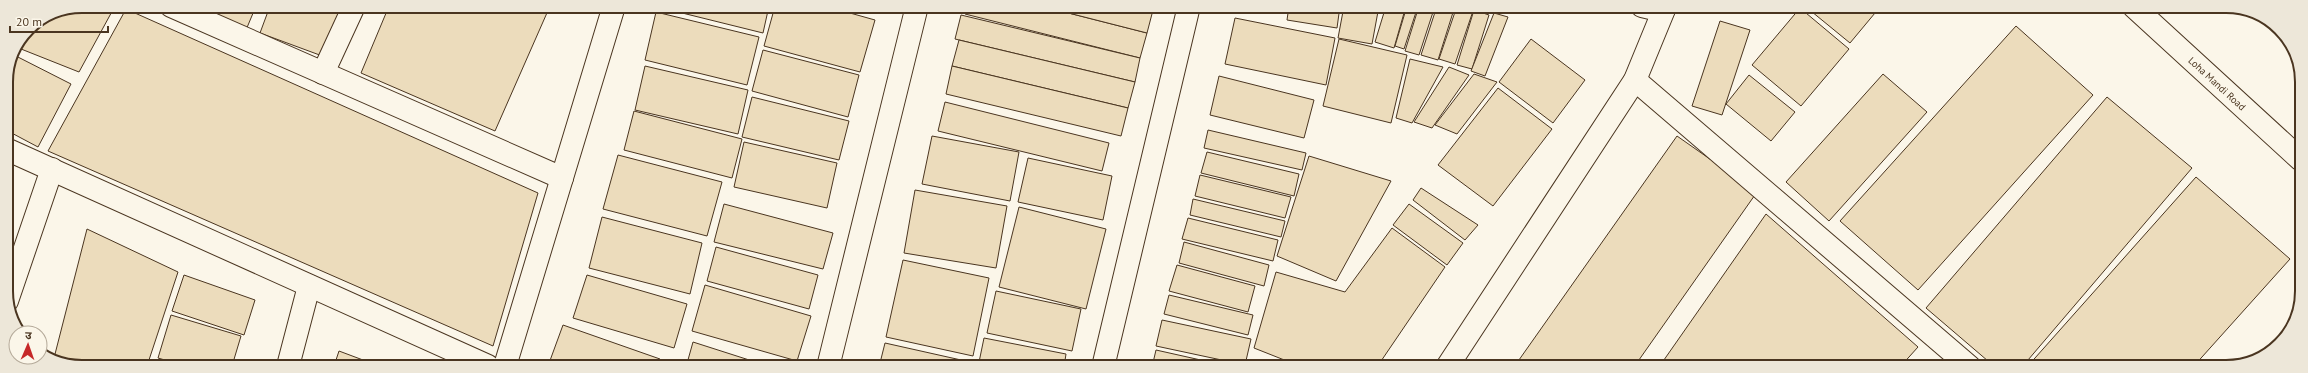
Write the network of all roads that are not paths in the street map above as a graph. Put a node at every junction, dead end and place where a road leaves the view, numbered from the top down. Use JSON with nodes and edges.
{"nodes":[{"id":1,"x":187,"y":13,"type":"edge"},
{"id":2,"x":351,"y":13,"type":"edge"},
{"id":3,"x":612,"y":13,"type":"edge"},
{"id":4,"x":915,"y":13,"type":"edge"},
{"id":5,"x":1187,"y":13,"type":"edge"},
{"id":6,"x":1655,"y":13,"type":"edge"},
{"id":7,"x":2141,"y":13,"type":"edge"},
{"id":8,"x":323,"y":73,"type":"junction"},
{"id":9,"x":1635,"y":80,"type":"junction"},
{"id":10,"x":13,"y":152,"type":"edge"},
{"id":11,"x":2295,"y":155,"type":"edge"},
{"id":12,"x":52,"y":169,"type":"junction"},
{"id":13,"x":562,"y":178,"type":"junction"},
{"id":14,"x":13,"y":286,"type":"edge"},
{"id":15,"x":309,"y":286,"type":"junction"},
{"id":16,"x":290,"y":360,"type":"edge"},
{"id":17,"x":475,"y":360,"type":"edge"},
{"id":18,"x":507,"y":360,"type":"edge"},
{"id":19,"x":830,"y":360,"type":"edge"},
{"id":20,"x":1105,"y":360,"type":"edge"},
{"id":21,"x":1457,"y":360,"type":"edge"},
{"id":22,"x":1962,"y":360,"type":"edge"}],
"edges":[{"from":1,"to":8,"type":"street"},
{"from":2,"to":8,"type":"street"},
{"from":3,"to":13,"type":"street"},
{"from":4,"to":19,"type":"street"},
{"from":5,"to":20,"type":"street"},
{"from":6,"to":9,"type":"street"},
{"from":7,"to":11,"type":"street","name":"Loha Mandi Road"},
{"from":8,"to":13,"type":"street"},
{"from":9,"to":21,"type":"street"},
{"from":9,"to":22,"type":"street"},
{"from":10,"to":12,"type":"street"},
{"from":12,"to":14,"type":"street"},
{"from":12,"to":15,"type":"street"},
{"from":13,"to":18,"type":"street"},
{"from":15,"to":16,"type":"street"},
{"from":15,"to":17,"type":"street"}]}
